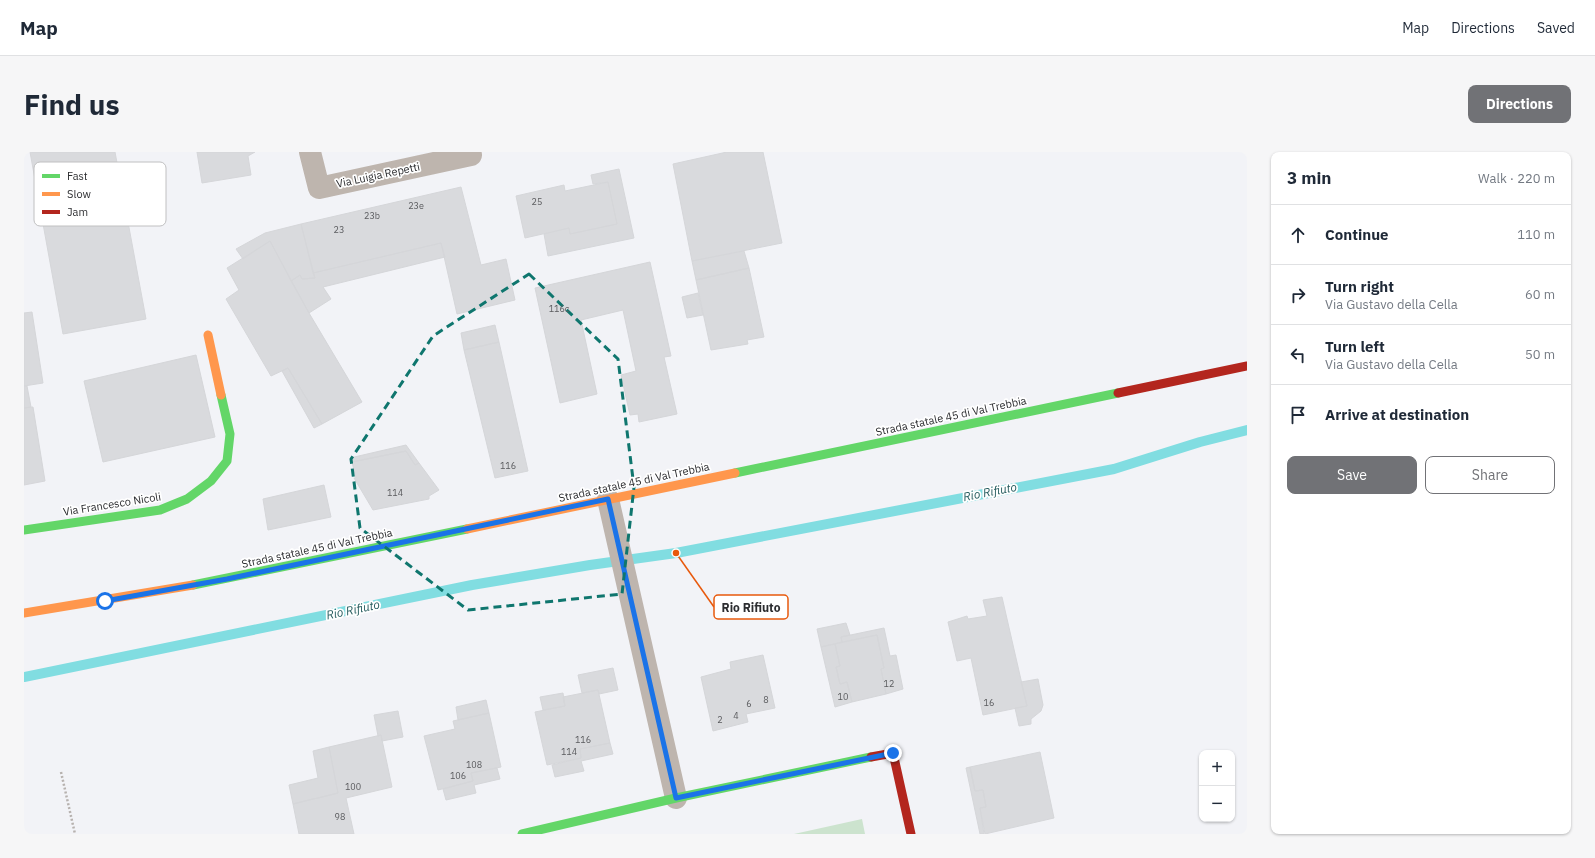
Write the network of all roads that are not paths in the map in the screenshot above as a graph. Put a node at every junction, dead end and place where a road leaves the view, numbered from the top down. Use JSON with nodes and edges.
{"nodes":[{"id":1,"x":310,"y":152,"type":"edge"},
{"id":2,"x":470,"y":152,"type":"edge"},
{"id":3,"x":208,"y":336,"type":"dead end"},
{"id":4,"x":1247,"y":366,"type":"edge"},
{"id":5,"x":608,"y":499,"type":"junction"},
{"id":6,"x":24,"y":530,"type":"edge"},
{"id":7,"x":24,"y":613,"type":"edge"},
{"id":8,"x":676,"y":798,"type":"junction"},
{"id":9,"x":522,"y":834,"type":"edge"},
{"id":10,"x":911,"y":834,"type":"edge"}],
"edges":[{"from":1,"to":2,"type":"street","name":"Via Luigia Repetti"},
{"from":3,"to":6,"type":"main road","name":"Via Francesco Nicoli"},
{"from":4,"to":5,"type":"main road","name":"Strada statale 45 di Val Trebbia"},
{"from":5,"to":7,"type":"main road","name":"Strada statale 45 di Val Trebbia"},
{"from":5,"to":8,"type":"street"},
{"from":8,"to":9,"type":"main road"},
{"from":8,"to":10,"type":"main road"}]}
